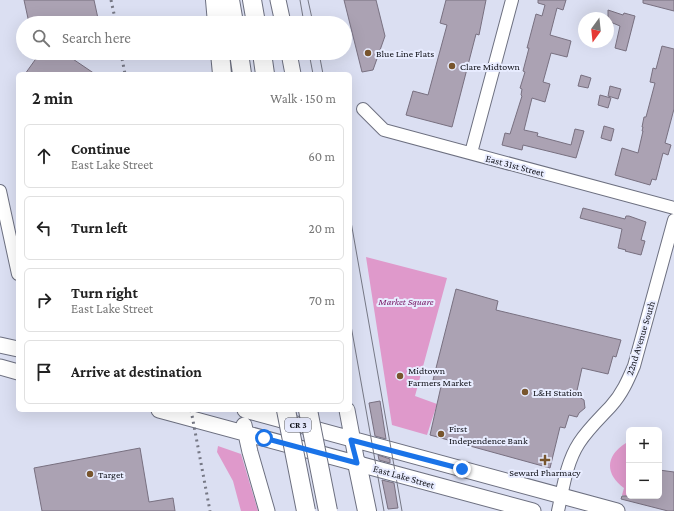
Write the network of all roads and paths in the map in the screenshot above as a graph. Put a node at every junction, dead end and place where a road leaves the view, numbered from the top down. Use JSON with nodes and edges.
{"nodes":[{"id":1,"x":215,"y":0,"type":"edge"},
{"id":2,"x":230,"y":0,"type":"edge"},
{"id":3,"x":252,"y":0,"type":"edge"},
{"id":4,"x":278,"y":0,"type":"edge"},
{"id":5,"x":512,"y":0,"type":"edge"},
{"id":6,"x":216,"y":16,"type":"edge"},
{"id":7,"x":233,"y":16,"type":"edge"},
{"id":8,"x":255,"y":16,"type":"edge"},
{"id":9,"x":281,"y":16,"type":"edge"},
{"id":10,"x":221,"y":60,"type":"edge"},
{"id":11,"x":240,"y":60,"type":"edge"},
{"id":12,"x":263,"y":60,"type":"edge"},
{"id":13,"x":290,"y":60,"type":"edge"},
{"id":14,"x":222,"y":72,"type":"edge"},
{"id":15,"x":242,"y":72,"type":"edge"},
{"id":16,"x":265,"y":72,"type":"edge"},
{"id":17,"x":293,"y":72,"type":"edge"},
{"id":18,"x":363,"y":109,"type":"dead end"},
{"id":19,"x":472,"y":153,"type":"junction"},
{"id":20,"x":0,"y":190,"type":"edge"},
{"id":21,"x":674,"y":208,"type":"edge"},
{"id":22,"x":674,"y":220,"type":"edge"},
{"id":23,"x":16,"y":265,"type":"edge"},
{"id":24,"x":0,"y":345,"type":"edge"},
{"id":25,"x":16,"y":349,"type":"edge"},
{"id":26,"x":0,"y":367,"type":"edge"},
{"id":27,"x":16,"y":371,"type":"edge"},
{"id":28,"x":166,"y":412,"type":"edge"},
{"id":29,"x":242,"y":412,"type":"edge"},
{"id":30,"x":252,"y":412,"type":"edge"},
{"id":31,"x":286,"y":412,"type":"edge"},
{"id":32,"x":308,"y":412,"type":"edge"},
{"id":33,"x":347,"y":412,"type":"edge"},
{"id":34,"x":245,"y":433,"type":"junction"},
{"id":35,"x":351,"y":440,"type":"junction"},
{"id":36,"x":357,"y":463,"type":"junction"},
{"id":37,"x":562,"y":495,"type":"junction"},
{"id":38,"x":267,"y":511,"type":"edge"},
{"id":39,"x":306,"y":511,"type":"edge"},
{"id":40,"x":328,"y":511,"type":"edge"},
{"id":41,"x":367,"y":511,"type":"edge"},
{"id":42,"x":533,"y":511,"type":"edge"},
{"id":43,"x":558,"y":511,"type":"edge"},
{"id":44,"x":617,"y":511,"type":"edge"}],
"edges":[{"from":1,"to":6,"type":"highway"},
{"from":2,"to":7,"type":"highway"},
{"from":3,"to":8,"type":"highway"},
{"from":4,"to":9,"type":"main road"},
{"from":5,"to":19,"type":"street"},
{"from":10,"to":14,"type":"highway"},
{"from":11,"to":15,"type":"highway"},
{"from":12,"to":16,"type":"highway"},
{"from":13,"to":17,"type":"main road"},
{"from":18,"to":19,"type":"street","name":"East 31st Street"},
{"from":19,"to":21,"type":"street","name":"East 31st Street"},
{"from":20,"to":23,"type":"street"},
{"from":22,"to":37,"type":"street","name":"22nd Avenue South"},
{"from":24,"to":25,"type":"main road"},
{"from":26,"to":27,"type":"main road"},
{"from":28,"to":34,"type":"main road","name":"East Lake Street","number":"CR 3"},
{"from":29,"to":34,"type":"main road"},
{"from":30,"to":35,"type":"main road","number":"CR 3"},
{"from":31,"to":39,"type":"highway","bridge":true},
{"from":32,"to":40,"type":"highway","bridge":true},
{"from":33,"to":35,"type":"main road"},
{"from":34,"to":36,"type":"main road","name":"East Lake Street","number":"CR 3"},
{"from":34,"to":38,"type":"main road"},
{"from":35,"to":36,"type":"main road"},
{"from":35,"to":37,"type":"main road","number":"CR 3"},
{"from":36,"to":41,"type":"highway"},
{"from":36,"to":42,"type":"main road","name":"East Lake Street","number":"CR 3"},
{"from":37,"to":43,"type":"street","name":"22nd Avenue South"},
{"from":37,"to":44,"type":"main road","number":"CR 3"}]}
